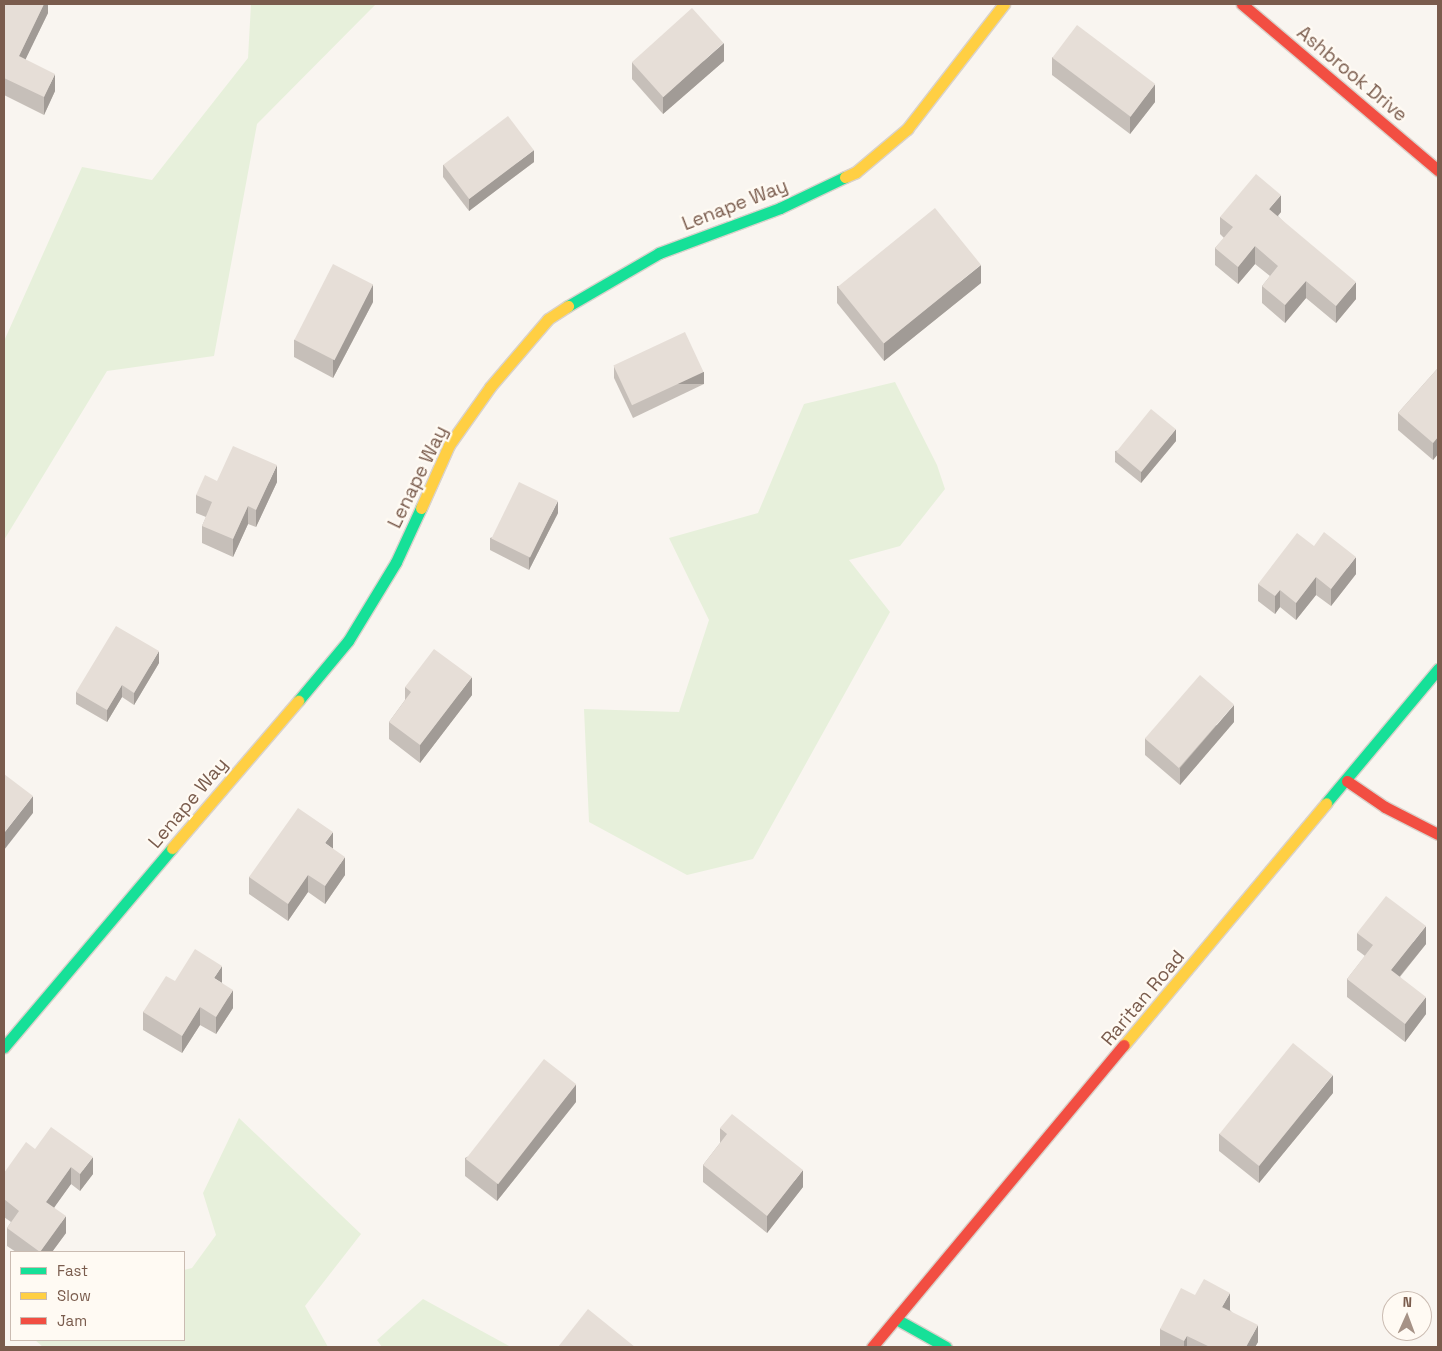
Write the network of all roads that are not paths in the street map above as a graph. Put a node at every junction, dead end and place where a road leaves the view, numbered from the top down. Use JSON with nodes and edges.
{"nodes":[{"id":1,"x":1004,"y":4,"type":"edge"},
{"id":2,"x":1242,"y":4,"type":"edge"},
{"id":3,"x":1438,"y":170,"type":"edge"},
{"id":4,"x":1438,"y":669,"type":"edge"},
{"id":5,"x":1347,"y":781,"type":"junction"},
{"id":6,"x":1438,"y":834,"type":"edge"},
{"id":7,"x":4,"y":1047,"type":"edge"},
{"id":8,"x":896,"y":1318,"type":"junction"},
{"id":9,"x":872,"y":1347,"type":"edge"},
{"id":10,"x":946,"y":1347,"type":"edge"}],
"edges":[{"from":1,"to":7,"type":"street","name":"Lenape Way"},
{"from":2,"to":3,"type":"street","name":"Ashbrook Drive"},
{"from":4,"to":5,"type":"street","name":"Raritan Road"},
{"from":5,"to":6,"type":"street"},
{"from":5,"to":8,"type":"street","name":"Raritan Road"},
{"from":8,"to":9,"type":"street","name":"Raritan Road"},
{"from":8,"to":10,"type":"street"}]}
